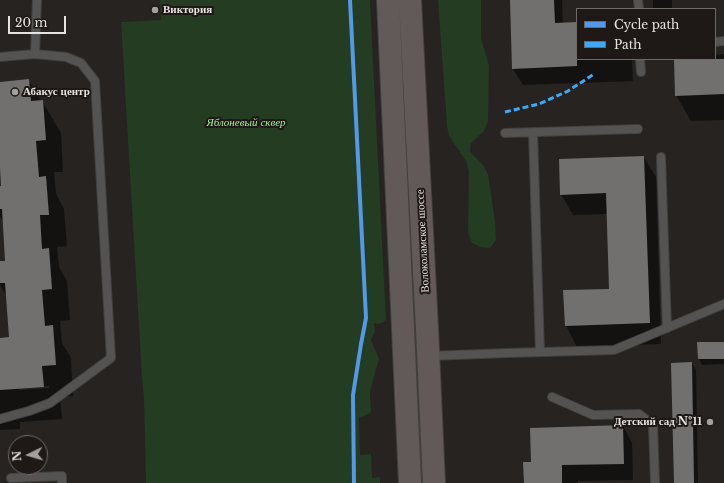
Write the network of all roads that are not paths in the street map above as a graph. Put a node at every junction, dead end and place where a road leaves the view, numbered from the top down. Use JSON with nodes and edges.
{"nodes":[{"id":1,"x":37,"y":0,"type":"edge"},
{"id":2,"x":388,"y":0,"type":"edge"},
{"id":3,"x":410,"y":0,"type":"edge"},
{"id":4,"x":35,"y":54,"type":"junction"},
{"id":5,"x":0,"y":57,"type":"edge"},
{"id":6,"x":640,"y":60,"type":"edge"},
{"id":7,"x":641,"y":72,"type":"dead end"},
{"id":8,"x":638,"y":129,"type":"dead end"},
{"id":9,"x":505,"y":132,"type":"dead end"},
{"id":10,"x":533,"y":132,"type":"junction"},
{"id":11,"x":661,"y":157,"type":"dead end"},
{"id":12,"x":724,"y":304,"type":"edge"},
{"id":13,"x":667,"y":328,"type":"junction"},
{"id":14,"x":540,"y":352,"type":"junction"},
{"id":15,"x":428,"y":356,"type":"junction"},
{"id":16,"x":552,"y":397,"type":"dead end"},
{"id":17,"x":0,"y":419,"type":"edge"},
{"id":18,"x":11,"y":478,"type":"dead end"},
{"id":19,"x":62,"y":483,"type":"edge"},
{"id":20,"x":410,"y":483,"type":"edge"},
{"id":21,"x":434,"y":483,"type":"edge"},
{"id":22,"x":655,"y":483,"type":"edge"}],
"edges":[{"from":1,"to":4,"type":"lane"},
{"from":2,"to":20,"type":"main road"},
{"from":3,"to":15,"type":"main road","name":"Волоколамское шоссе"},
{"from":4,"to":5,"type":"lane"},
{"from":4,"to":17,"type":"lane"},
{"from":6,"to":7,"type":"lane"},
{"from":8,"to":10,"type":"lane"},
{"from":9,"to":10,"type":"lane"},
{"from":10,"to":14,"type":"lane"},
{"from":11,"to":13,"type":"lane"},
{"from":12,"to":13,"type":"lane"},
{"from":13,"to":14,"type":"lane"},
{"from":14,"to":15,"type":"lane"},
{"from":15,"to":21,"type":"main road","name":"Волоколамское шоссе"},
{"from":16,"to":22,"type":"lane"},
{"from":18,"to":19,"type":"lane"}]}
